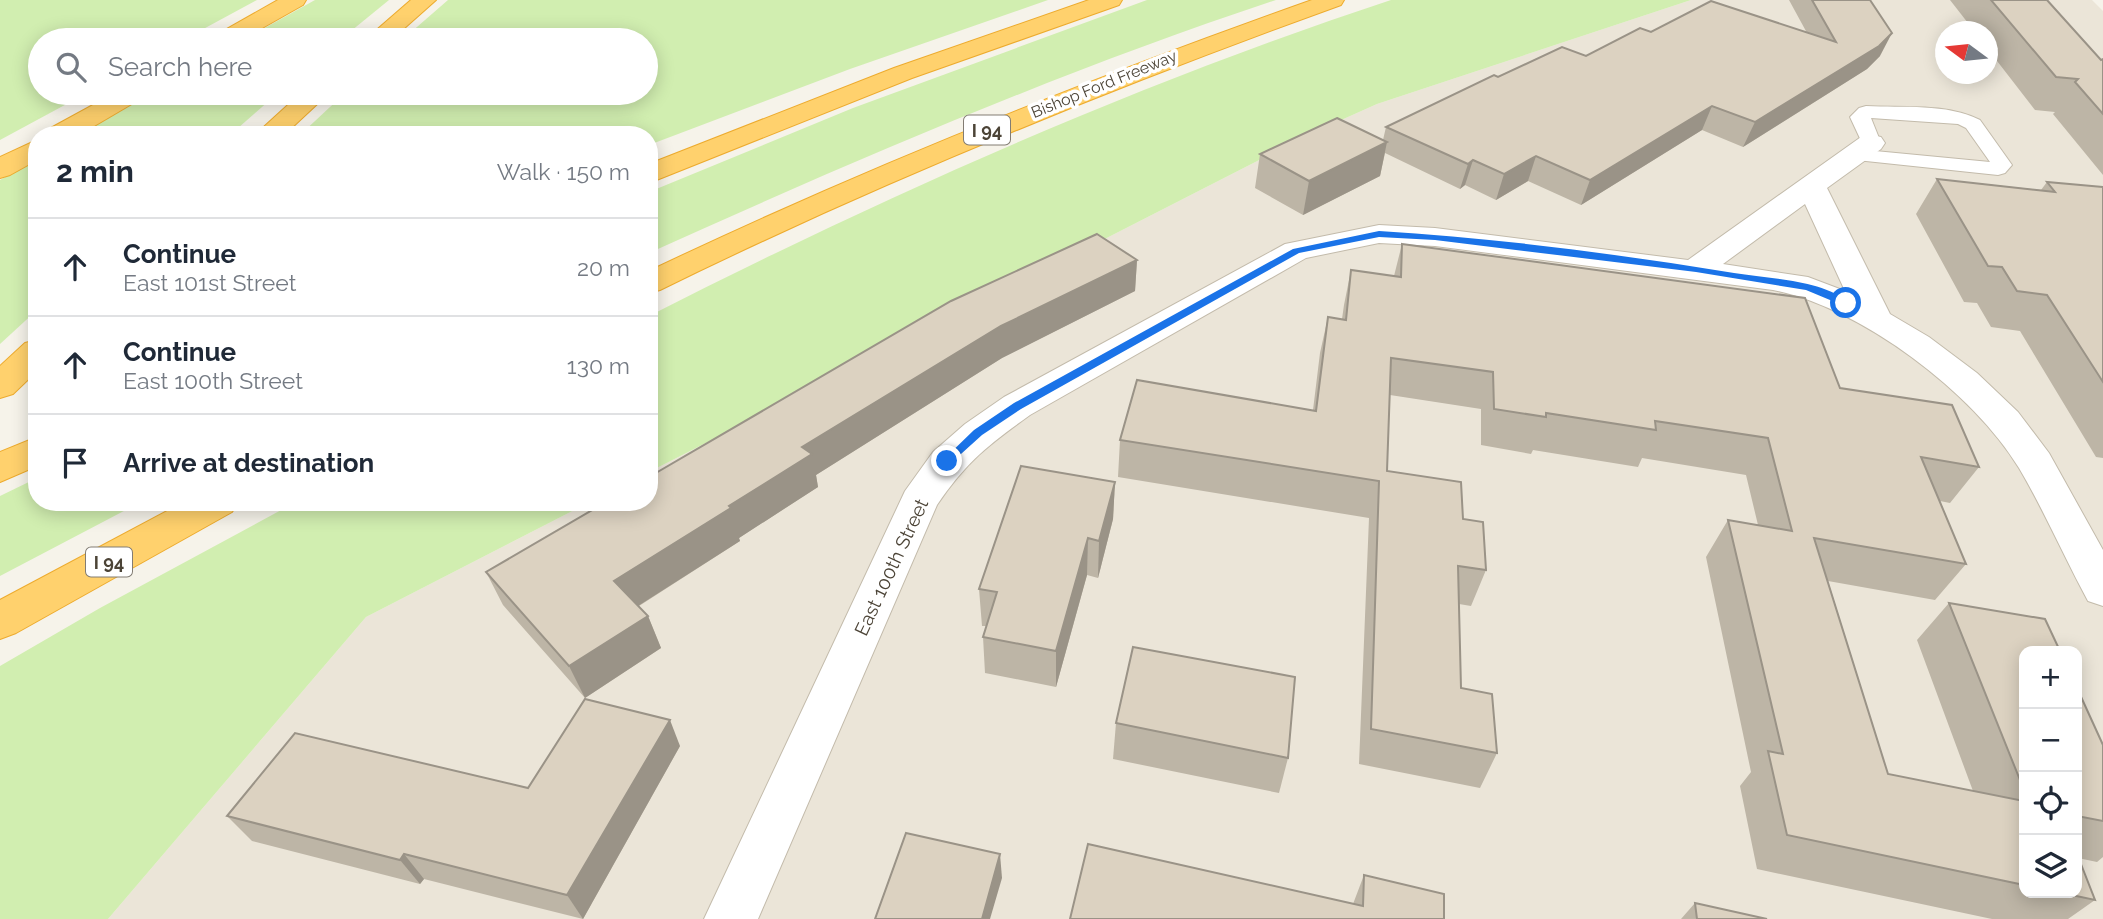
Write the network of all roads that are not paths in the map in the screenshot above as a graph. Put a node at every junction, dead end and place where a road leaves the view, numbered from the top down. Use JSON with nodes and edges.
{"nodes":[{"id":1,"x":295,"y":0,"type":"edge"},
{"id":2,"x":425,"y":0,"type":"edge"},
{"id":3,"x":1111,"y":0,"type":"edge"},
{"id":4,"x":1333,"y":0,"type":"edge"},
{"id":5,"x":246,"y":28,"type":"edge"},
{"id":6,"x":391,"y":28,"type":"edge"},
{"id":7,"x":112,"y":105,"type":"edge"},
{"id":8,"x":302,"y":105,"type":"edge"},
{"id":9,"x":75,"y":126,"type":"edge"},
{"id":10,"x":278,"y":126,"type":"edge"},
{"id":11,"x":1863,"y":149,"type":"junction"},
{"id":12,"x":28,"y":153,"type":"edge"},
{"id":13,"x":0,"y":169,"type":"edge"},
{"id":14,"x":658,"y":170,"type":"edge"},
{"id":15,"x":1811,"y":186,"type":"junction"},
{"id":16,"x":1696,"y":269,"type":"junction"},
{"id":17,"x":658,"y":278,"type":"edge"},
{"id":18,"x":1875,"y":319,"type":"junction"},
{"id":19,"x":28,"y":360,"type":"edge"},
{"id":20,"x":0,"y":386,"type":"edge"},
{"id":21,"x":28,"y":454,"type":"edge"},
{"id":22,"x":0,"y":468,"type":"edge"},
{"id":23,"x":202,"y":511,"type":"edge"},
{"id":24,"x":2103,"y":589,"type":"edge"},
{"id":25,"x":0,"y":621,"type":"edge"},
{"id":26,"x":731,"y":919,"type":"edge"}],
"edges":[{"from":1,"to":5,"type":"highway"},
{"from":2,"to":6,"type":"highway"},
{"from":3,"to":14,"type":"highway"},
{"from":4,"to":17,"type":"highway","name":"Bishop Ford Freeway","number":"I 94"},
{"from":7,"to":9,"type":"highway"},
{"from":8,"to":10,"type":"highway"},
{"from":11,"to":11,"type":"lane"},
{"from":11,"to":15,"type":"street"},
{"from":12,"to":13,"type":"highway"},
{"from":15,"to":16,"type":"street"},
{"from":15,"to":18,"type":"street"},
{"from":16,"to":18,"type":"street","name":"East 100th Street"},
{"from":16,"to":26,"type":"street","name":"East 100th Street"},
{"from":18,"to":24,"type":"street","name":"East 100th Street"},
{"from":19,"to":20,"type":"highway"},
{"from":21,"to":22,"type":"highway"},
{"from":23,"to":25,"type":"highway","number":"I 94"}]}
